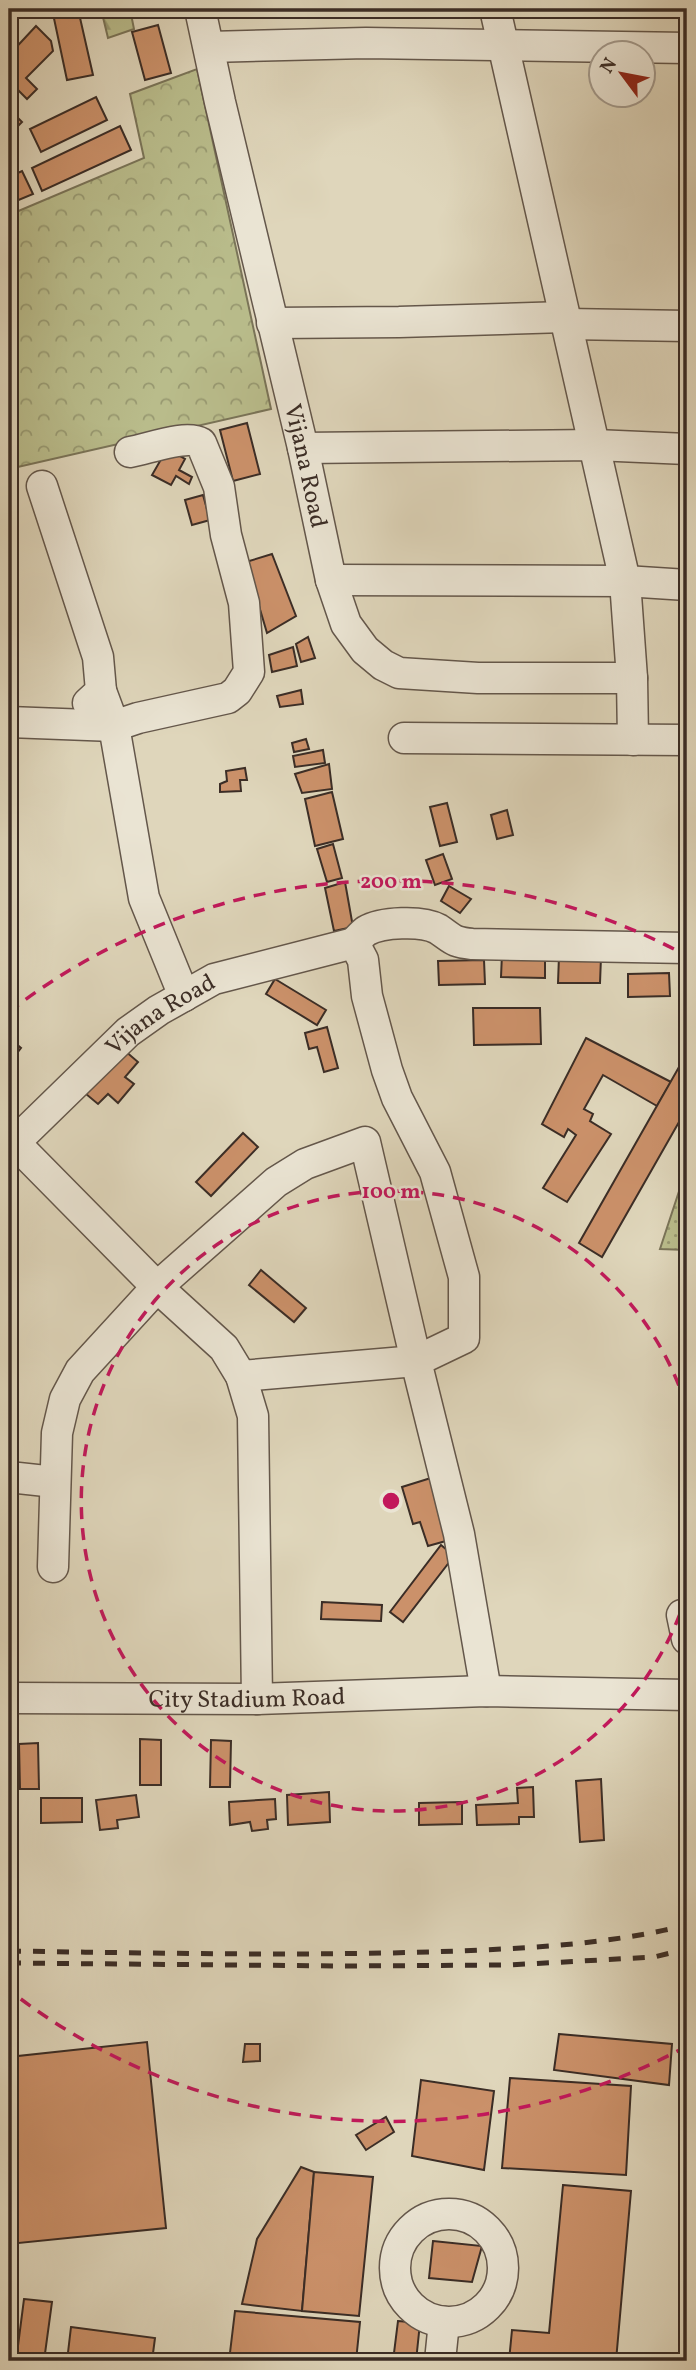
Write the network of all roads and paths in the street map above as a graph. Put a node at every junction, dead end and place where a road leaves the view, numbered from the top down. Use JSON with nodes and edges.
{"nodes":[{"id":1,"x":201,"y":9,"type":"edge"},
{"id":2,"x":495,"y":9,"type":"edge"},
{"id":3,"x":503,"y":46,"type":"junction"},
{"id":4,"x":209,"y":47,"type":"junction"},
{"id":5,"x":687,"y":48,"type":"edge"},
{"id":6,"x":566,"y":321,"type":"junction"},
{"id":7,"x":272,"y":323,"type":"junction"},
{"id":8,"x":687,"y":326,"type":"edge"},
{"id":9,"x":595,"y":445,"type":"junction"},
{"id":10,"x":303,"y":448,"type":"junction"},
{"id":11,"x":687,"y":449,"type":"edge"},
{"id":12,"x":130,"y":452,"type":"dead end"},
{"id":13,"x":42,"y":486,"type":"dead end"},
{"id":14,"x":331,"y":580,"type":"junction"},
{"id":15,"x":625,"y":581,"type":"junction"},
{"id":16,"x":687,"y":585,"type":"edge"},
{"id":17,"x":632,"y":678,"type":"junction"},
{"id":18,"x":101,"y":691,"type":"junction"},
{"id":19,"x":9,"y":722,"type":"edge"},
{"id":20,"x":59,"y":723,"type":"junction"},
{"id":21,"x":114,"y":726,"type":"junction"},
{"id":22,"x":404,"y":738,"type":"dead end"},
{"id":23,"x":633,"y":740,"type":"junction"},
{"id":24,"x":687,"y":740,"type":"edge"},
{"id":25,"x":354,"y":943,"type":"junction"},
{"id":26,"x":687,"y":948,"type":"edge"},
{"id":27,"x":184,"y":996,"type":"junction"},
{"id":28,"x":10,"y":1143,"type":"edge"},
{"id":29,"x":157,"y":1287,"type":"junction"},
{"id":30,"x":416,"y":1361,"type":"junction"},
{"id":31,"x":241,"y":1376,"type":"junction"},
{"id":32,"x":9,"y":1477,"type":"edge"},
{"id":33,"x":55,"y":1482,"type":"junction"},
{"id":34,"x":53,"y":1567,"type":"dead end"},
{"id":35,"x":486,"y":1691,"type":"junction"},
{"id":36,"x":687,"y":1695,"type":"edge"},
{"id":37,"x":9,"y":1698,"type":"edge"},
{"id":38,"x":257,"y":1699,"type":"junction"},
{"id":39,"x":444,"y":2322,"type":"dead end"},
{"id":40,"x":440,"y":2361,"type":"edge"}],
"edges":[{"from":1,"to":4,"type":"street","name":"Vijana Road"},
{"from":2,"to":3,"type":"street"},
{"from":3,"to":4,"type":"street"},
{"from":3,"to":5,"type":"street"},
{"from":3,"to":6,"type":"street"},
{"from":4,"to":7,"type":"street","name":"Vijana Road"},
{"from":6,"to":7,"type":"street"},
{"from":6,"to":8,"type":"street"},
{"from":6,"to":9,"type":"street"},
{"from":7,"to":10,"type":"street","name":"Vijana Road"},
{"from":9,"to":10,"type":"street"},
{"from":9,"to":11,"type":"street"},
{"from":9,"to":15,"type":"street"},
{"from":10,"to":14,"type":"street","name":"Vijana Road"},
{"from":12,"to":21,"type":"street"},
{"from":13,"to":18,"type":"street"},
{"from":14,"to":15,"type":"street"},
{"from":14,"to":17,"type":"street","name":"Vijana Road"},
{"from":15,"to":16,"type":"street"},
{"from":15,"to":17,"type":"street"},
{"from":17,"to":23,"type":"street"},
{"from":18,"to":20,"type":"street"},
{"from":18,"to":21,"type":"street"},
{"from":19,"to":20,"type":"street"},
{"from":20,"to":21,"type":"street"},
{"from":21,"to":27,"type":"street"},
{"from":22,"to":23,"type":"street"},
{"from":23,"to":24,"type":"street"},
{"from":25,"to":26,"type":"street","name":"Vijana Road"},
{"from":25,"to":27,"type":"street","name":"Vijana Road"},
{"from":25,"to":30,"type":"street"},
{"from":27,"to":28,"type":"street","name":"Vijana Road"},
{"from":28,"to":29,"type":"street"},
{"from":29,"to":30,"type":"street"},
{"from":29,"to":31,"type":"street"},
{"from":29,"to":33,"type":"street"},
{"from":30,"to":31,"type":"street"},
{"from":30,"to":35,"type":"street"},
{"from":31,"to":38,"type":"street"},
{"from":32,"to":33,"type":"street"},
{"from":33,"to":34,"type":"street"},
{"from":35,"to":36,"type":"street","name":"City Stadium Road"},
{"from":35,"to":38,"type":"street","name":"City Stadium Road"},
{"from":37,"to":38,"type":"street","name":"City Stadium Road"},
{"from":39,"to":40,"type":"street"}]}
